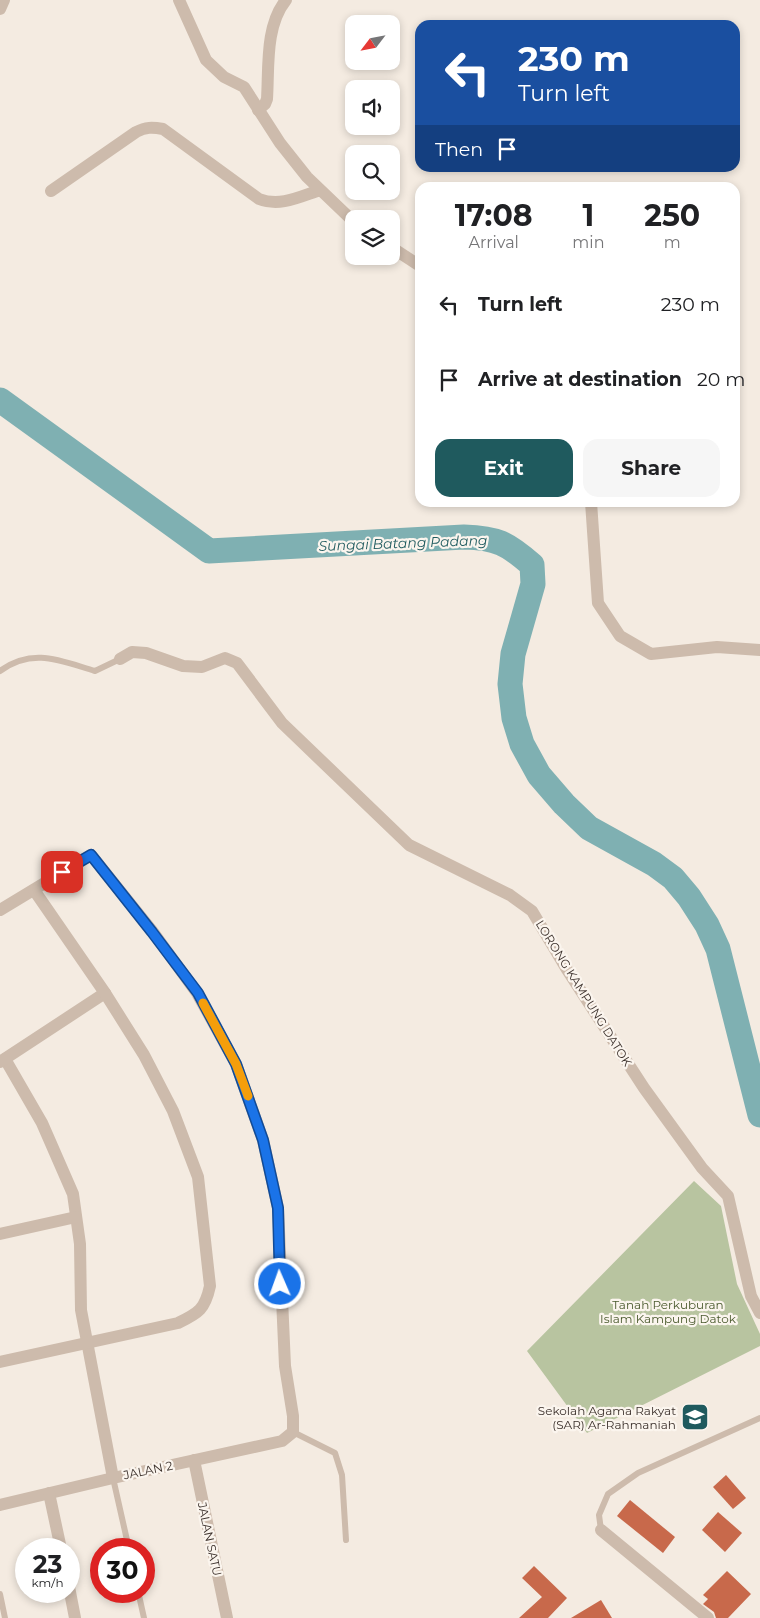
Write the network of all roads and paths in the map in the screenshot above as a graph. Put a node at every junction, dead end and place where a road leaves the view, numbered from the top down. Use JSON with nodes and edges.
{"nodes":[{"id":1,"x":4,"y":0,"type":"edge"},
{"id":2,"x":179,"y":0,"type":"edge"},
{"id":3,"x":286,"y":0,"type":"edge"},
{"id":4,"x":0,"y":9,"type":"edge"},
{"id":5,"x":258,"y":110,"type":"junction"},
{"id":6,"x":320,"y":190,"type":"junction"},
{"id":7,"x":51,"y":191,"type":"dead end"},
{"id":8,"x":345,"y":214,"type":"edge"},
{"id":9,"x":400,"y":253,"type":"edge"},
{"id":10,"x":415,"y":263,"type":"edge"},
{"id":11,"x":591,"y":507,"type":"edge"},
{"id":12,"x":760,"y":650,"type":"edge"},
{"id":13,"x":120,"y":659,"type":"joint"},
{"id":14,"x":0,"y":671,"type":"edge"},
{"id":15,"x":34,"y":890,"type":"junction"},
{"id":16,"x":0,"y":910,"type":"edge"},
{"id":17,"x":105,"y":993,"type":"junction"},
{"id":18,"x":3,"y":1060,"type":"edge"},
{"id":19,"x":76,"y":1217,"type":"junction"},
{"id":20,"x":0,"y":1234,"type":"edge"},
{"id":21,"x":760,"y":1313,"type":"edge"},
{"id":22,"x":87,"y":1342,"type":"junction"},
{"id":23,"x":0,"y":1362,"type":"edge"},
{"id":24,"x":760,"y":1418,"type":"edge"},
{"id":25,"x":293,"y":1432,"type":"junction"},
{"id":26,"x":194,"y":1460,"type":"junction"},
{"id":27,"x":113,"y":1478,"type":"junction"},
{"id":28,"x":49,"y":1493,"type":"junction"},
{"id":29,"x":0,"y":1506,"type":"edge"},
{"id":30,"x":601,"y":1530,"type":"joint"},
{"id":31,"x":59,"y":1538,"type":"edge"},
{"id":32,"x":127,"y":1538,"type":"edge"},
{"id":33,"x":346,"y":1540,"type":"dead end"},
{"id":34,"x":0,"y":1594,"type":"edge"},
{"id":35,"x":72,"y":1603,"type":"edge"},
{"id":36,"x":141,"y":1603,"type":"edge"},
{"id":37,"x":5,"y":1618,"type":"edge"},
{"id":38,"x":75,"y":1618,"type":"edge"},
{"id":39,"x":144,"y":1618,"type":"edge"},
{"id":40,"x":227,"y":1618,"type":"edge"},
{"id":41,"x":708,"y":1618,"type":"edge"}],
"edges":[{"from":1,"to":4,"type":"street"},
{"from":2,"to":5,"type":"street"},
{"from":3,"to":5,"type":"street"},
{"from":5,"to":6,"type":"street"},
{"from":6,"to":7,"type":"street"},
{"from":6,"to":8,"type":"street"},
{"from":9,"to":10,"type":"street"},
{"from":11,"to":12,"type":"street"},
{"from":13,"to":14,"type":"lane"},
{"from":13,"to":21,"type":"street","name":"LORONG KAMPUNG DATOK"},
{"from":15,"to":16,"type":"street"},
{"from":15,"to":17,"type":"street"},
{"from":15,"to":25,"type":"street"},
{"from":17,"to":18,"type":"street"},
{"from":17,"to":22,"type":"street"},
{"from":18,"to":19,"type":"street"},
{"from":19,"to":20,"type":"street"},
{"from":19,"to":22,"type":"street"},
{"from":22,"to":23,"type":"street"},
{"from":22,"to":27,"type":"street"},
{"from":24,"to":30,"type":"lane"},
{"from":25,"to":26,"type":"street","name":"JALAN 2"},
{"from":25,"to":33,"type":"lane"},
{"from":26,"to":27,"type":"street","name":"JALAN 2"},
{"from":26,"to":40,"type":"street","name":"JALAN SATU"},
{"from":27,"to":28,"type":"street","name":"JALAN 2"},
{"from":27,"to":32,"type":"lane"},
{"from":28,"to":29,"type":"street","name":"JALAN 2"},
{"from":28,"to":31,"type":"street"},
{"from":30,"to":41,"type":"street"},
{"from":34,"to":37,"type":"lane"},
{"from":35,"to":38,"type":"street"},
{"from":36,"to":39,"type":"lane"}]}
